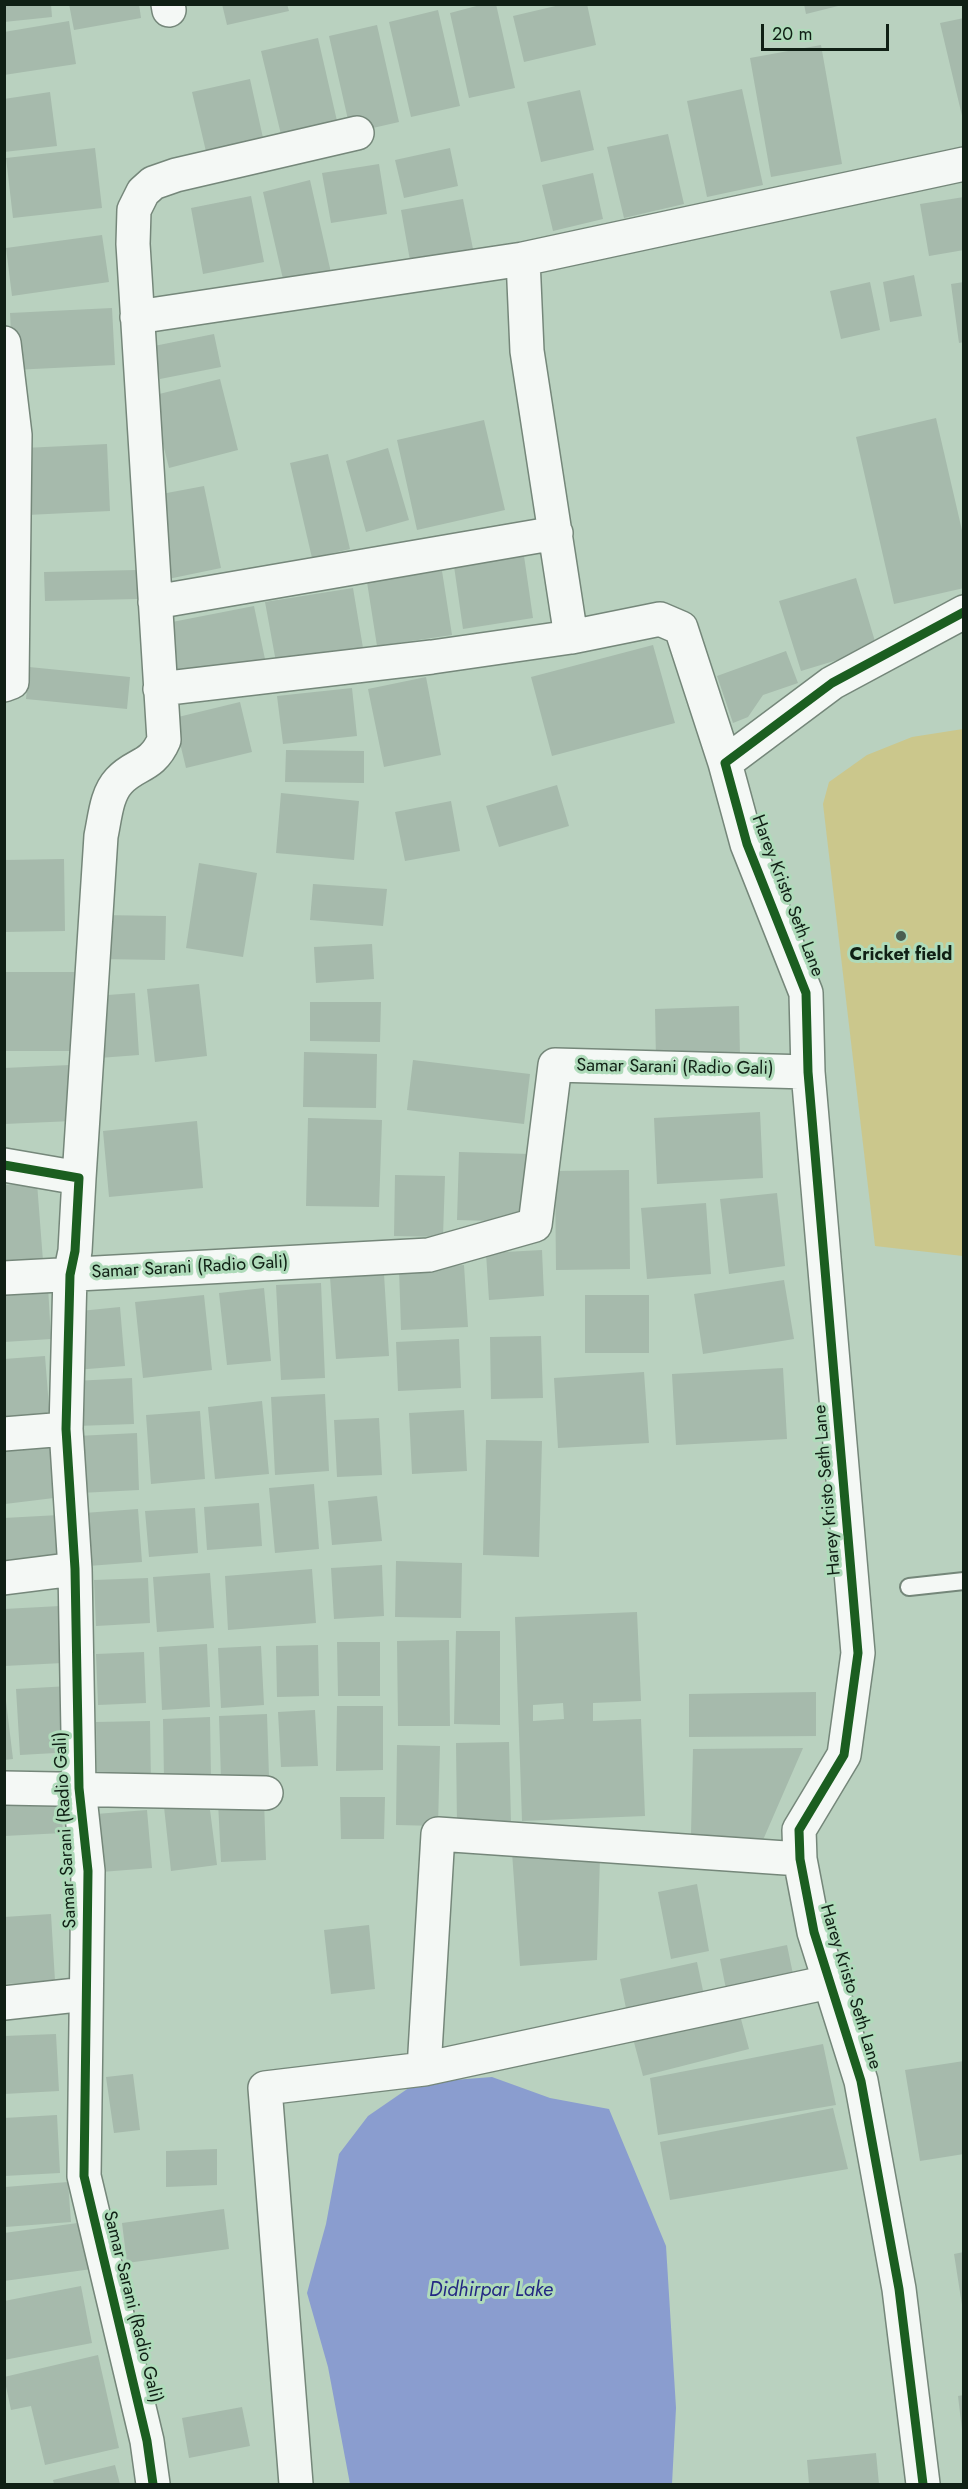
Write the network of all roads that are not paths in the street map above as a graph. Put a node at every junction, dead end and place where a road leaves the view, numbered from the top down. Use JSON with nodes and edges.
{"nodes":[{"id":1,"x":357,"y":133,"type":"dead end"},
{"id":2,"x":963,"y":164,"type":"edge"},
{"id":3,"x":523,"y":260,"type":"junction"},
{"id":4,"x":137,"y":317,"type":"junction"},
{"id":5,"x":4,"y":343,"type":"edge"},
{"id":6,"x":10,"y":435,"type":"edge"},
{"id":7,"x":556,"y":533,"type":"junction"},
{"id":8,"x":155,"y":602,"type":"junction"},
{"id":9,"x":963,"y":612,"type":"edge"},
{"id":10,"x":571,"y":637,"type":"junction"},
{"id":11,"x":4,"y":685,"type":"edge"},
{"id":12,"x":160,"y":689,"type":"junction"},
{"id":13,"x":725,"y":764,"type":"junction"},
{"id":14,"x":808,"y":1072,"type":"junction"},
{"id":15,"x":4,"y":1165,"type":"edge"},
{"id":16,"x":79,"y":1178,"type":"junction"},
{"id":17,"x":70,"y":1275,"type":"junction"},
{"id":18,"x":4,"y":1278,"type":"edge"},
{"id":19,"x":66,"y":1429,"type":"junction"},
{"id":20,"x":4,"y":1434,"type":"edge"},
{"id":21,"x":75,"y":1569,"type":"junction"},
{"id":22,"x":4,"y":1578,"type":"edge"},
{"id":23,"x":963,"y":1581,"type":"edge"},
{"id":24,"x":909,"y":1587,"type":"dead end"},
{"id":25,"x":4,"y":1788,"type":"edge"},
{"id":26,"x":79,"y":1788,"type":"junction"},
{"id":27,"x":266,"y":1793,"type":"dead end"},
{"id":28,"x":800,"y":1859,"type":"junction"},
{"id":29,"x":830,"y":1982,"type":"junction"},
{"id":30,"x":86,"y":1994,"type":"junction"},
{"id":31,"x":4,"y":2003,"type":"edge"},
{"id":32,"x":424,"y":2068,"type":"junction"},
{"id":33,"x":153,"y":2484,"type":"edge"},
{"id":34,"x":296,"y":2484,"type":"edge"},
{"id":35,"x":923,"y":2484,"type":"edge"}],
"edges":[{"from":1,"to":4,"type":"street"},
{"from":2,"to":3,"type":"street"},
{"from":3,"to":4,"type":"street"},
{"from":3,"to":7,"type":"street"},
{"from":4,"to":8,"type":"street"},
{"from":5,"to":6,"type":"street"},
{"from":6,"to":11,"type":"street"},
{"from":7,"to":8,"type":"street"},
{"from":7,"to":10,"type":"street"},
{"from":8,"to":12,"type":"street"},
{"from":9,"to":13,"type":"street"},
{"from":10,"to":12,"type":"street","name":"Harey Kristo Seth Lane"},
{"from":10,"to":13,"type":"street","name":"Harey Kristo Seth Lane"},
{"from":12,"to":16,"type":"street"},
{"from":13,"to":14,"type":"street","name":"Harey Kristo Seth Lane"},
{"from":14,"to":17,"type":"street","name":"Samar Sarani (Radio Gali)"},
{"from":14,"to":28,"type":"street","name":"Harey Kristo Seth Lane"},
{"from":15,"to":16,"type":"street"},
{"from":16,"to":17,"type":"street"},
{"from":17,"to":18,"type":"street"},
{"from":17,"to":19,"type":"street","name":"Samar Sarani (Radio Gali)"},
{"from":19,"to":20,"type":"street"},
{"from":19,"to":21,"type":"street","name":"Samar Sarani (Radio Gali)"},
{"from":21,"to":22,"type":"street"},
{"from":21,"to":26,"type":"street","name":"Samar Sarani (Radio Gali)"},
{"from":23,"to":24,"type":"lane"},
{"from":25,"to":26,"type":"street"},
{"from":26,"to":27,"type":"street"},
{"from":26,"to":30,"type":"street","name":"Samar Sarani (Radio Gali)"},
{"from":28,"to":29,"type":"street","name":"Harey Kristo Seth Lane"},
{"from":28,"to":32,"type":"street"},
{"from":29,"to":32,"type":"street"},
{"from":29,"to":35,"type":"street","name":"Harey Kristo Seth Lane"},
{"from":30,"to":31,"type":"street"},
{"from":30,"to":33,"type":"street","name":"Samar Sarani (Radio Gali)"},
{"from":32,"to":34,"type":"street"}]}
